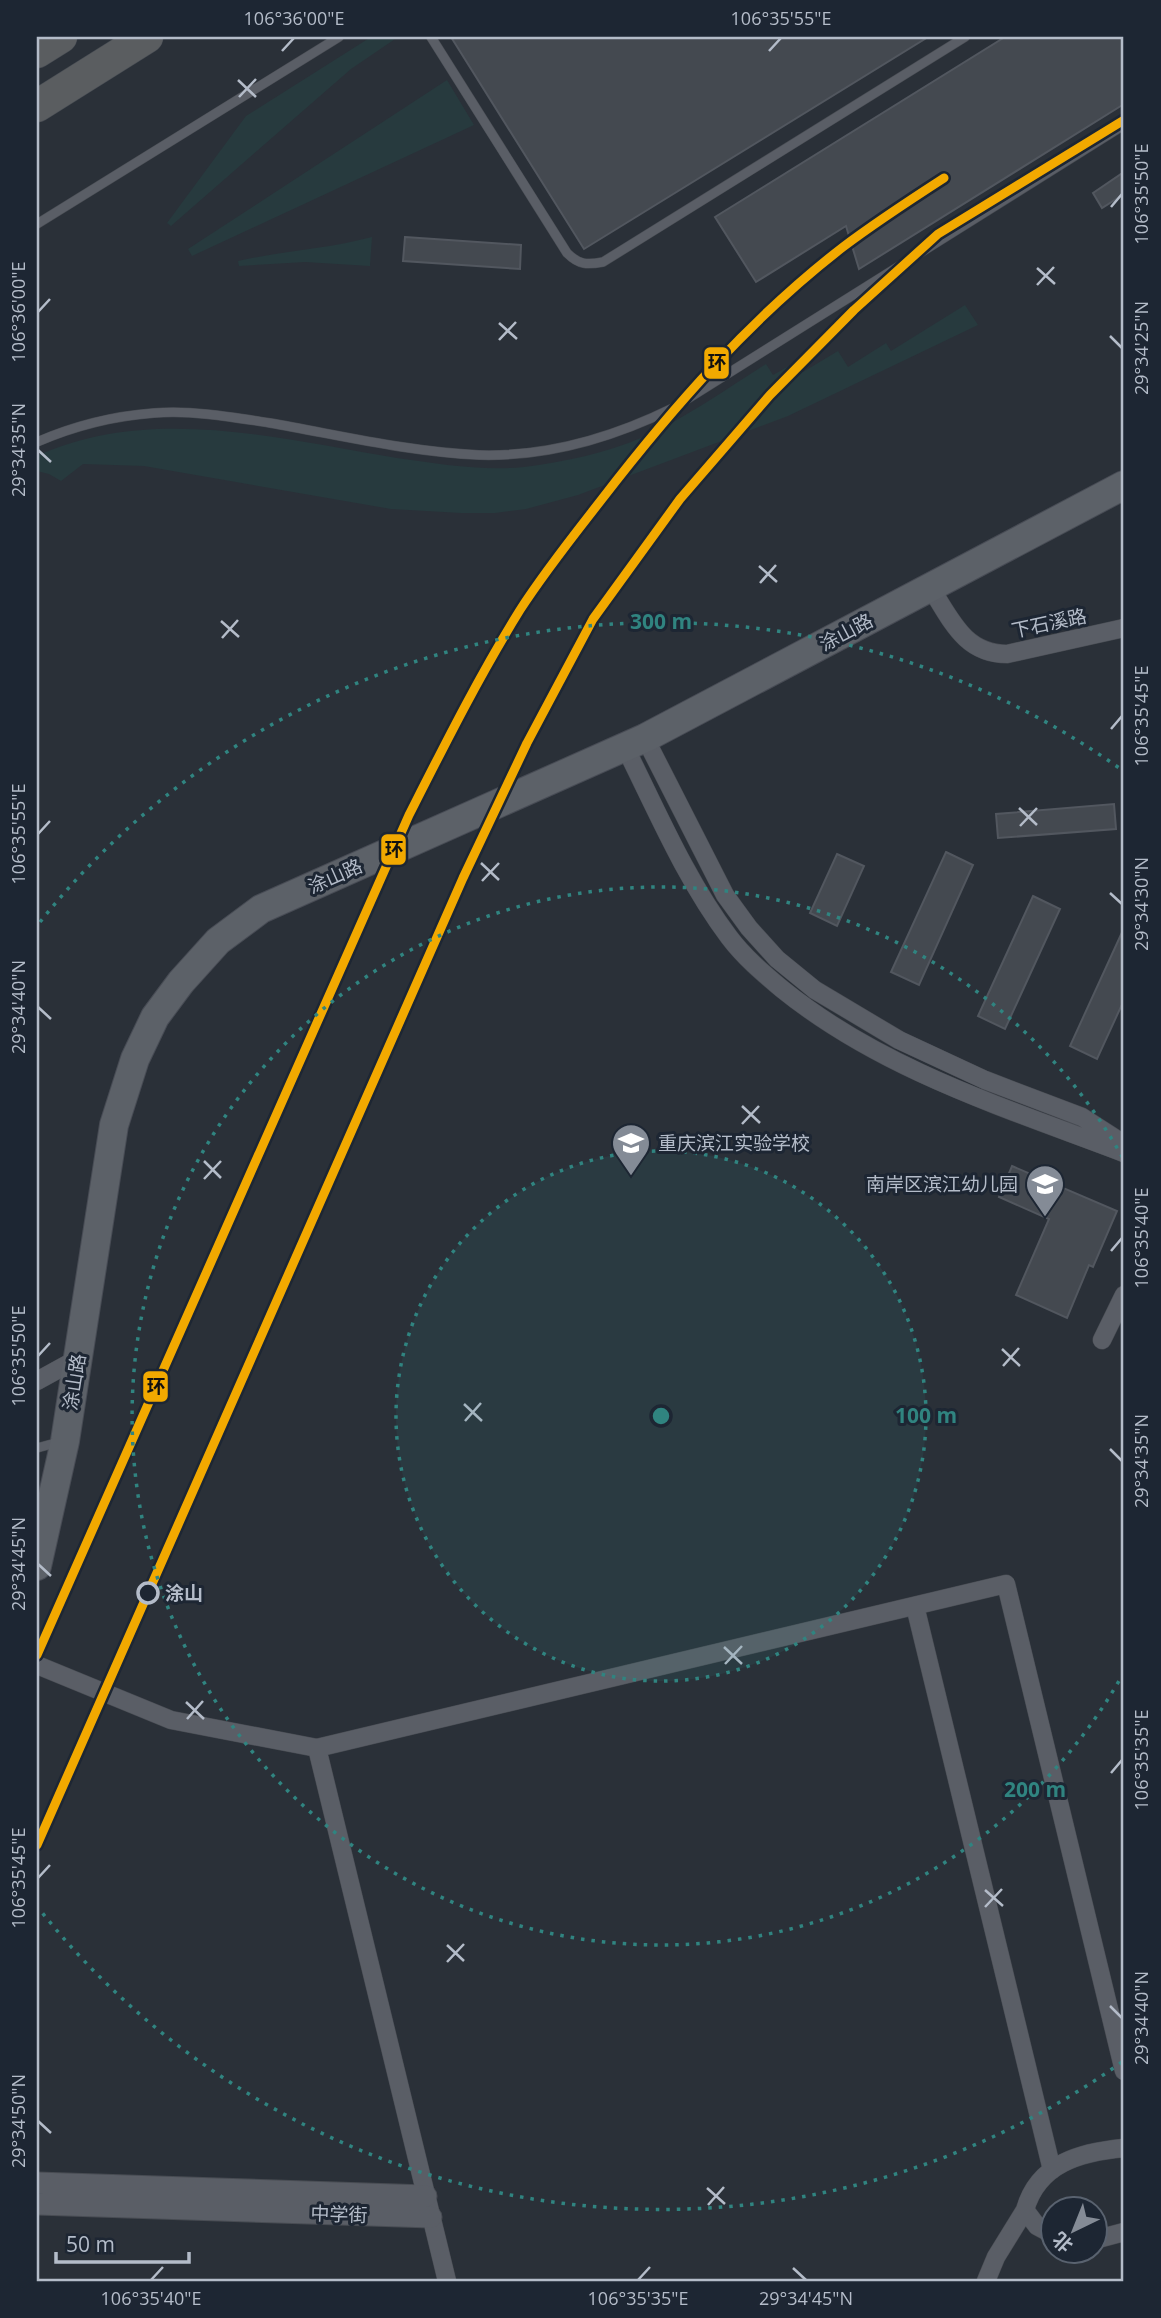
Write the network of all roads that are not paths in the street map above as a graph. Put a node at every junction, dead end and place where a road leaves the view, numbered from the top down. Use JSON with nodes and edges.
{"nodes":[{"id":1,"x":61,"y":37,"type":"edge"},
{"id":2,"x":147,"y":37,"type":"edge"},
{"id":3,"x":339,"y":37,"type":"edge"},
{"id":4,"x":431,"y":37,"type":"edge"},
{"id":5,"x":965,"y":37,"type":"edge"},
{"id":6,"x":37,"y":52,"type":"edge"},
{"id":7,"x":37,"y":106,"type":"edge"},
{"id":8,"x":1124,"y":125,"type":"edge"},
{"id":9,"x":37,"y":224,"type":"edge"},
{"id":10,"x":37,"y":442,"type":"edge"},
{"id":11,"x":1124,"y":485,"type":"edge"},
{"id":12,"x":930,"y":587,"type":"junction"},
{"id":13,"x":1124,"y":628,"type":"edge"},
{"id":14,"x":635,"y":742,"type":"junction"},
{"id":15,"x":1124,"y":1144,"type":"edge"},
{"id":16,"x":1124,"y":1153,"type":"edge"},
{"id":17,"x":1124,"y":1295,"type":"edge"},
{"id":18,"x":1102,"y":1340,"type":"dead end"},
{"id":19,"x":77,"y":1359,"type":"junction"},
{"id":20,"x":37,"y":1381,"type":"edge"},
{"id":21,"x":65,"y":1441,"type":"junction"},
{"id":22,"x":37,"y":1448,"type":"edge"},
{"id":23,"x":37,"y":1566,"type":"edge"},
{"id":24,"x":915,"y":1606,"type":"junction"},
{"id":25,"x":37,"y":1665,"type":"edge"},
{"id":26,"x":317,"y":1748,"type":"junction"},
{"id":27,"x":1124,"y":2071,"type":"edge"},
{"id":28,"x":1124,"y":2148,"type":"edge"},
{"id":29,"x":1052,"y":2170,"type":"junction"},
{"id":30,"x":37,"y":2183,"type":"edge"},
{"id":31,"x":426,"y":2196,"type":"junction"},
{"id":32,"x":37,"y":2204,"type":"edge"},
{"id":33,"x":1025,"y":2210,"type":"junction"},
{"id":34,"x":431,"y":2217,"type":"junction"},
{"id":35,"x":1038,"y":2227,"type":"edge"},
{"id":36,"x":447,"y":2281,"type":"edge"},
{"id":37,"x":983,"y":2281,"type":"edge"}],
"edges":[{"from":1,"to":6,"type":"highway"},
{"from":2,"to":7,"type":"highway"},
{"from":3,"to":9,"type":"lane"},
{"from":4,"to":5,"type":"lane"},
{"from":8,"to":10,"type":"lane"},
{"from":11,"to":12,"type":"main road","name":"涂山路"},
{"from":12,"to":13,"type":"street","name":"下石溪路"},
{"from":12,"to":14,"type":"main road","name":"涂山路"},
{"from":14,"to":15,"type":"street"},
{"from":14,"to":16,"type":"street"},
{"from":14,"to":19,"type":"main road","name":"涂山路"},
{"from":17,"to":18,"type":"street"},
{"from":19,"to":20,"type":"street"},
{"from":19,"to":21,"type":"main road","name":"涂山路"},
{"from":21,"to":22,"type":"lane"},
{"from":21,"to":23,"type":"main road","name":"涂山路"},
{"from":24,"to":26,"type":"street"},
{"from":24,"to":27,"type":"street"},
{"from":24,"to":29,"type":"street"},
{"from":25,"to":26,"type":"street"},
{"from":26,"to":31,"type":"street"},
{"from":28,"to":29,"type":"street"},
{"from":29,"to":33,"type":"street"},
{"from":30,"to":31,"type":"street","name":"中学街"},
{"from":31,"to":34,"type":"street"},
{"from":32,"to":34,"type":"street","name":"中学街"},
{"from":33,"to":35,"type":"street"},
{"from":33,"to":37,"type":"street"},
{"from":34,"to":36,"type":"street"}]}
